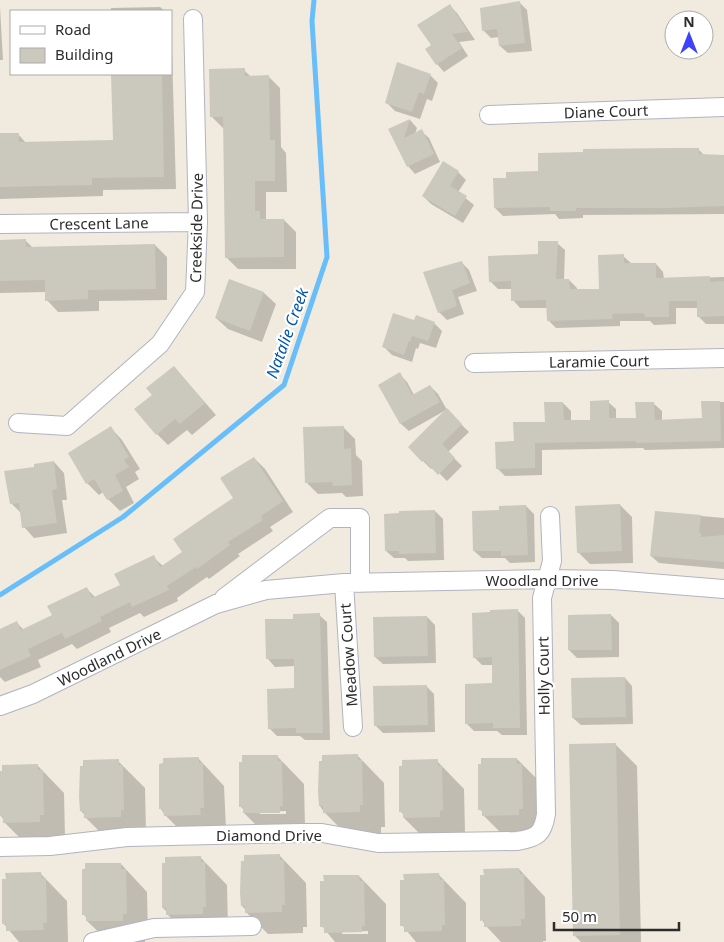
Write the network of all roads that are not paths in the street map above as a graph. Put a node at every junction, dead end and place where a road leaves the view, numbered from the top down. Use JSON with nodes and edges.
{"nodes":[{"id":1,"x":193,"y":19,"type":"dead end"},
{"id":2,"x":724,"y":108,"type":"edge"},
{"id":3,"x":489,"y":114,"type":"dead end"},
{"id":4,"x":198,"y":222,"type":"junction"},
{"id":5,"x":0,"y":224,"type":"edge"},
{"id":6,"x":724,"y":358,"type":"edge"},
{"id":7,"x":474,"y":364,"type":"dead end"},
{"id":8,"x":18,"y":423,"type":"dead end"},
{"id":9,"x":550,"y":516,"type":"dead end"},
{"id":10,"x":548,"y":579,"type":"junction"},
{"id":11,"x":352,"y":583,"type":"junction"},
{"id":12,"x":724,"y":588,"type":"edge"},
{"id":13,"x":216,"y":604,"type":"junction"},
{"id":14,"x":0,"y":706,"type":"edge"},
{"id":15,"x":353,"y":727,"type":"dead end"},
{"id":16,"x":537,"y":836,"type":"joint"},
{"id":17,"x":0,"y":847,"type":"edge"},
{"id":18,"x":252,"y":926,"type":"dead end"},
{"id":19,"x":93,"y":942,"type":"edge"}],
"edges":[{"from":1,"to":4,"type":"street","name":"Creekside Drive"},
{"from":2,"to":3,"type":"street","name":"Diane Court"},
{"from":4,"to":5,"type":"street","name":"Crescent Lane"},
{"from":4,"to":8,"type":"street","name":"Creekside Drive"},
{"from":6,"to":7,"type":"street","name":"Laramie Court"},
{"from":9,"to":10,"type":"street","name":"Holly Court"},
{"from":10,"to":11,"type":"street","name":"Woodland Drive"},
{"from":10,"to":12,"type":"street","name":"Woodland Drive"},
{"from":10,"to":16,"type":"street","name":"Holly Court"},
{"from":11,"to":13,"type":"street","name":"Woodland Drive"},
{"from":11,"to":13,"type":"street","name":"Woodland Drive"},
{"from":11,"to":15,"type":"street","name":"Meadow Court"},
{"from":13,"to":14,"type":"street","name":"Woodland Drive"},
{"from":16,"to":17,"type":"street","name":"Diamond Drive"},
{"from":18,"to":19,"type":"street"}]}
